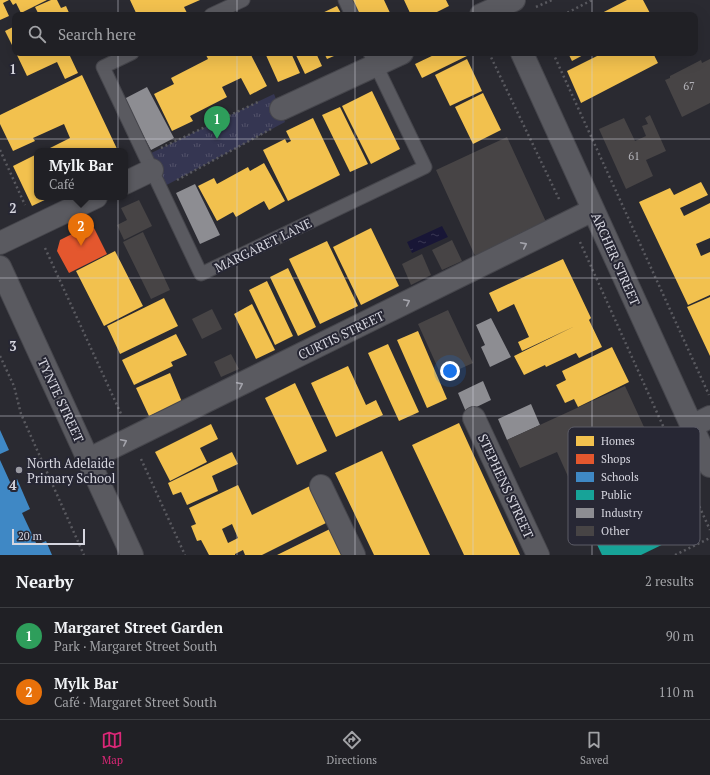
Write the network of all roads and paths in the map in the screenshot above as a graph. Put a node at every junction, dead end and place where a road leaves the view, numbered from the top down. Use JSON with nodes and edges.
{"nodes":[{"id":1,"x":243,"y":0,"type":"edge"},
{"id":2,"x":345,"y":0,"type":"edge"},
{"id":3,"x":552,"y":0,"type":"edge"},
{"id":4,"x":592,"y":0,"type":"edge"},
{"id":5,"x":510,"y":6,"type":"edge"},
{"id":6,"x":217,"y":12,"type":"edge"},
{"id":7,"x":351,"y":12,"type":"edge"},
{"id":8,"x":491,"y":12,"type":"edge"},
{"id":9,"x":569,"y":12,"type":"edge"},
{"id":10,"x":126,"y":56,"type":"edge"},
{"id":11,"x":388,"y":56,"type":"edge"},
{"id":12,"x":490,"y":56,"type":"edge"},
{"id":13,"x":523,"y":56,"type":"edge"},
{"id":14,"x":554,"y":56,"type":"edge"},
{"id":15,"x":373,"y":59,"type":"edge"},
{"id":16,"x":274,"y":103,"type":"joint"},
{"id":17,"x":271,"y":129,"type":"dead end"},
{"id":18,"x":0,"y":150,"type":"edge"},
{"id":19,"x":153,"y":172,"type":"junction"},
{"id":20,"x":128,"y":182,"type":"edge"},
{"id":21,"x":90,"y":200,"type":"edge"},
{"id":22,"x":561,"y":204,"type":"dead end"},
{"id":23,"x":26,"y":207,"type":"dead end"},
{"id":24,"x":593,"y":210,"type":"junction"},
{"id":25,"x":579,"y":242,"type":"dead end"},
{"id":26,"x":0,"y":243,"type":"edge"},
{"id":27,"x":42,"y":243,"type":"dead end"},
{"id":28,"x":0,"y":267,"type":"edge"},
{"id":29,"x":0,"y":356,"type":"edge"},
{"id":30,"x":710,"y":397,"type":"edge"},
{"id":31,"x":474,"y":418,"type":"dead end"},
{"id":32,"x":123,"y":419,"type":"dead end"},
{"id":33,"x":701,"y":421,"type":"edge"},
{"id":34,"x":663,"y":427,"type":"edge"},
{"id":35,"x":140,"y":456,"type":"dead end"},
{"id":36,"x":89,"y":460,"type":"junction"},
{"id":37,"x":710,"y":466,"type":"edge"},
{"id":38,"x":321,"y":486,"type":"dead end"},
{"id":39,"x":700,"y":508,"type":"edge"},
{"id":40,"x":710,"y":530,"type":"edge"},
{"id":41,"x":710,"y":538,"type":"edge"},
{"id":42,"x":700,"y":543,"type":"edge"},
{"id":43,"x":696,"y":545,"type":"edge"},
{"id":44,"x":84,"y":555,"type":"edge"},
{"id":45,"x":132,"y":555,"type":"edge"},
{"id":46,"x":185,"y":555,"type":"edge"},
{"id":47,"x":354,"y":555,"type":"edge"},
{"id":48,"x":538,"y":555,"type":"edge"},
{"id":49,"x":675,"y":555,"type":"edge"}],
"edges":[{"from":1,"to":6,"type":"lane"},
{"from":2,"to":7,"type":"lane"},
{"from":3,"to":5,"type":"path"},
{"from":4,"to":9,"type":"path"},
{"from":5,"to":8,"type":"street"},
{"from":10,"to":19,"type":"lane","name":"MARGARET LANE"},
{"from":11,"to":15,"type":"street"},
{"from":12,"to":22,"type":"path"},
{"from":13,"to":24,"type":"street","name":"ARCHER STREET"},
{"from":14,"to":30,"type":"path"},
{"from":15,"to":16,"type":"street"},
{"from":15,"to":19,"type":"lane","name":"MARGARET LANE"},
{"from":16,"to":19,"type":"path"},
{"from":17,"to":19,"type":"path"},
{"from":18,"to":23,"type":"path"},
{"from":19,"to":20,"type":"street"},
{"from":21,"to":26,"type":"street"},
{"from":24,"to":33,"type":"street","name":"ARCHER STREET"},
{"from":36,"to":24,"type":"street","name":"CURTIS STREET","one_way":true},
{"from":25,"to":34,"type":"path"},
{"from":27,"to":32,"type":"path"},
{"from":28,"to":36,"type":"street","name":"TYNTE STREET"},
{"from":29,"to":44,"type":"path"},
{"from":31,"to":48,"type":"street","name":"STEPHENS STREET"},
{"from":33,"to":37,"type":"street","name":"ARCHER STREET"},
{"from":35,"to":46,"type":"path"},
{"from":36,"to":45,"type":"street","name":"TYNTE STREET"},
{"from":38,"to":47,"type":"street"},
{"from":39,"to":40,"type":"path"},
{"from":41,"to":42,"type":"path"},
{"from":43,"to":49,"type":"path"}]}
